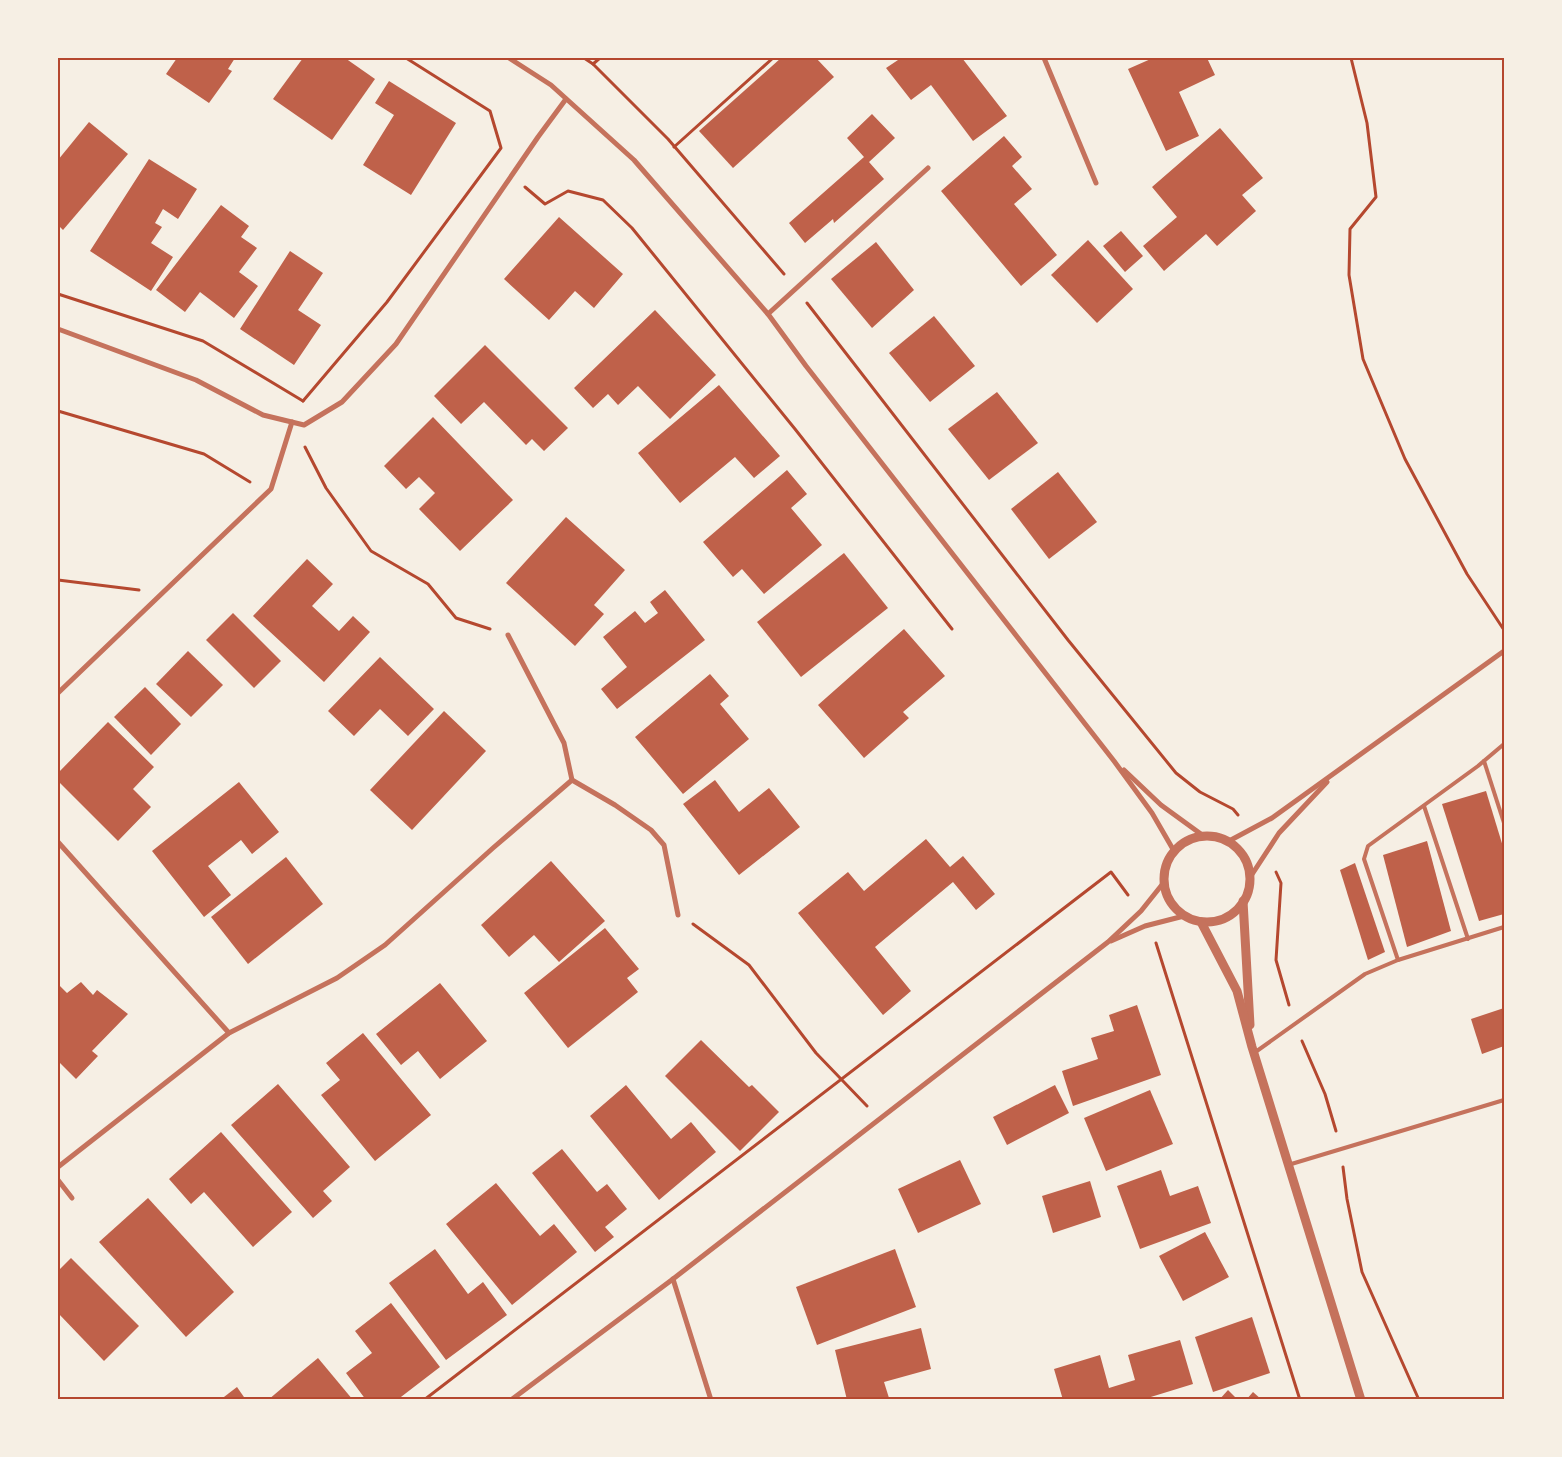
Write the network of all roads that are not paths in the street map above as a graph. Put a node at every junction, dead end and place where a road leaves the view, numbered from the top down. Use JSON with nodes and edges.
{"nodes":[{"id":1,"x":509,"y":58,"type":"edge"},
{"id":2,"x":1044,"y":58,"type":"edge"},
{"id":3,"x":566,"y":99,"type":"junction"},
{"id":4,"x":928,"y":168,"type":"dead end"},
{"id":5,"x":1096,"y":183,"type":"dead end"},
{"id":6,"x":768,"y":314,"type":"junction"},
{"id":7,"x":58,"y":329,"type":"edge"},
{"id":8,"x":292,"y":422,"type":"junction"},
{"id":9,"x":508,"y":635,"type":"road end"},
{"id":10,"x":1504,"y":651,"type":"edge"},
{"id":11,"x":58,"y":693,"type":"edge"},
{"id":12,"x":1504,"y":744,"type":"edge"},
{"id":13,"x":1114,"y":761,"type":"junction"},
{"id":14,"x":1484,"y":761,"type":"junction"},
{"id":15,"x":1336,"y":772,"type":"junction"},
{"id":16,"x":572,"y":780,"type":"junction"},
{"id":17,"x":1424,"y":806,"type":"junction"},
{"id":18,"x":1504,"y":823,"type":"edge"},
{"id":19,"x":1206,"y":837,"type":"junction"},
{"id":20,"x":1229,"y":841,"type":"junction"},
{"id":21,"x":58,"y":842,"type":"edge"},
{"id":22,"x":1174,"y":851,"type":"junction"},
{"id":23,"x":1249,"y":879,"type":"junction"},
{"id":24,"x":1165,"y":881,"type":"junction"},
{"id":25,"x":1243,"y":900,"type":"junction"},
{"id":26,"x":678,"y":915,"type":"road end"},
{"id":27,"x":1184,"y":916,"type":"junction"},
{"id":28,"x":1201,"y":922,"type":"junction"},
{"id":29,"x":1504,"y":927,"type":"edge"},
{"id":30,"x":1468,"y":939,"type":"junction"},
{"id":31,"x":1108,"y":942,"type":"junction"},
{"id":32,"x":1398,"y":960,"type":"junction"},
{"id":33,"x":229,"y":1033,"type":"junction"},
{"id":34,"x":1253,"y":1050,"type":"junction"},
{"id":35,"x":1504,"y":1100,"type":"edge"},
{"id":36,"x":1288,"y":1165,"type":"junction"},
{"id":37,"x":58,"y":1167,"type":"edge"},
{"id":38,"x":58,"y":1180,"type":"edge"},
{"id":39,"x":72,"y":1198,"type":"dead end"},
{"id":40,"x":672,"y":1280,"type":"junction"},
{"id":41,"x":511,"y":1400,"type":"edge"},
{"id":42,"x":711,"y":1400,"type":"edge"},
{"id":43,"x":1361,"y":1400,"type":"edge"}],
"edges":[{"from":1,"to":3,"type":"street"},
{"from":2,"to":5,"type":"street"},
{"from":3,"to":6,"type":"street"},
{"from":3,"to":8,"type":"street"},
{"from":4,"to":6,"type":"street"},
{"from":6,"to":13,"type":"street"},
{"from":7,"to":8,"type":"street"},
{"from":8,"to":11,"type":"street"},
{"from":9,"to":16,"type":"street"},
{"from":10,"to":15,"type":"street"},
{"from":12,"to":14,"type":"lane"},
{"from":13,"to":19,"type":"street"},
{"from":13,"to":22,"type":"street"},
{"from":14,"to":17,"type":"lane"},
{"from":14,"to":18,"type":"lane"},
{"from":15,"to":20,"type":"street"},
{"from":15,"to":23,"type":"street"},
{"from":16,"to":26,"type":"street"},
{"from":16,"to":33,"type":"street"},
{"from":17,"to":30,"type":"lane"},
{"from":17,"to":32,"type":"lane"},
{"from":19,"to":20,"type":"street"},
{"from":19,"to":22,"type":"street"},
{"from":20,"to":23,"type":"street"},
{"from":21,"to":33,"type":"street"},
{"from":22,"to":24,"type":"street"},
{"from":23,"to":25,"type":"street"},
{"from":24,"to":27,"type":"street"},
{"from":24,"to":31,"type":"street"},
{"from":25,"to":28,"type":"street"},
{"from":25,"to":34,"type":"street"},
{"from":27,"to":28,"type":"street"},
{"from":27,"to":31,"type":"street"},
{"from":28,"to":34,"type":"street"},
{"from":29,"to":30,"type":"lane"},
{"from":30,"to":32,"type":"lane"},
{"from":31,"to":40,"type":"street"},
{"from":32,"to":34,"type":"lane"},
{"from":33,"to":37,"type":"street"},
{"from":34,"to":36,"type":"street"},
{"from":35,"to":36,"type":"lane"},
{"from":36,"to":43,"type":"street"},
{"from":38,"to":39,"type":"street"},
{"from":40,"to":41,"type":"street"},
{"from":40,"to":42,"type":"street"}]}
